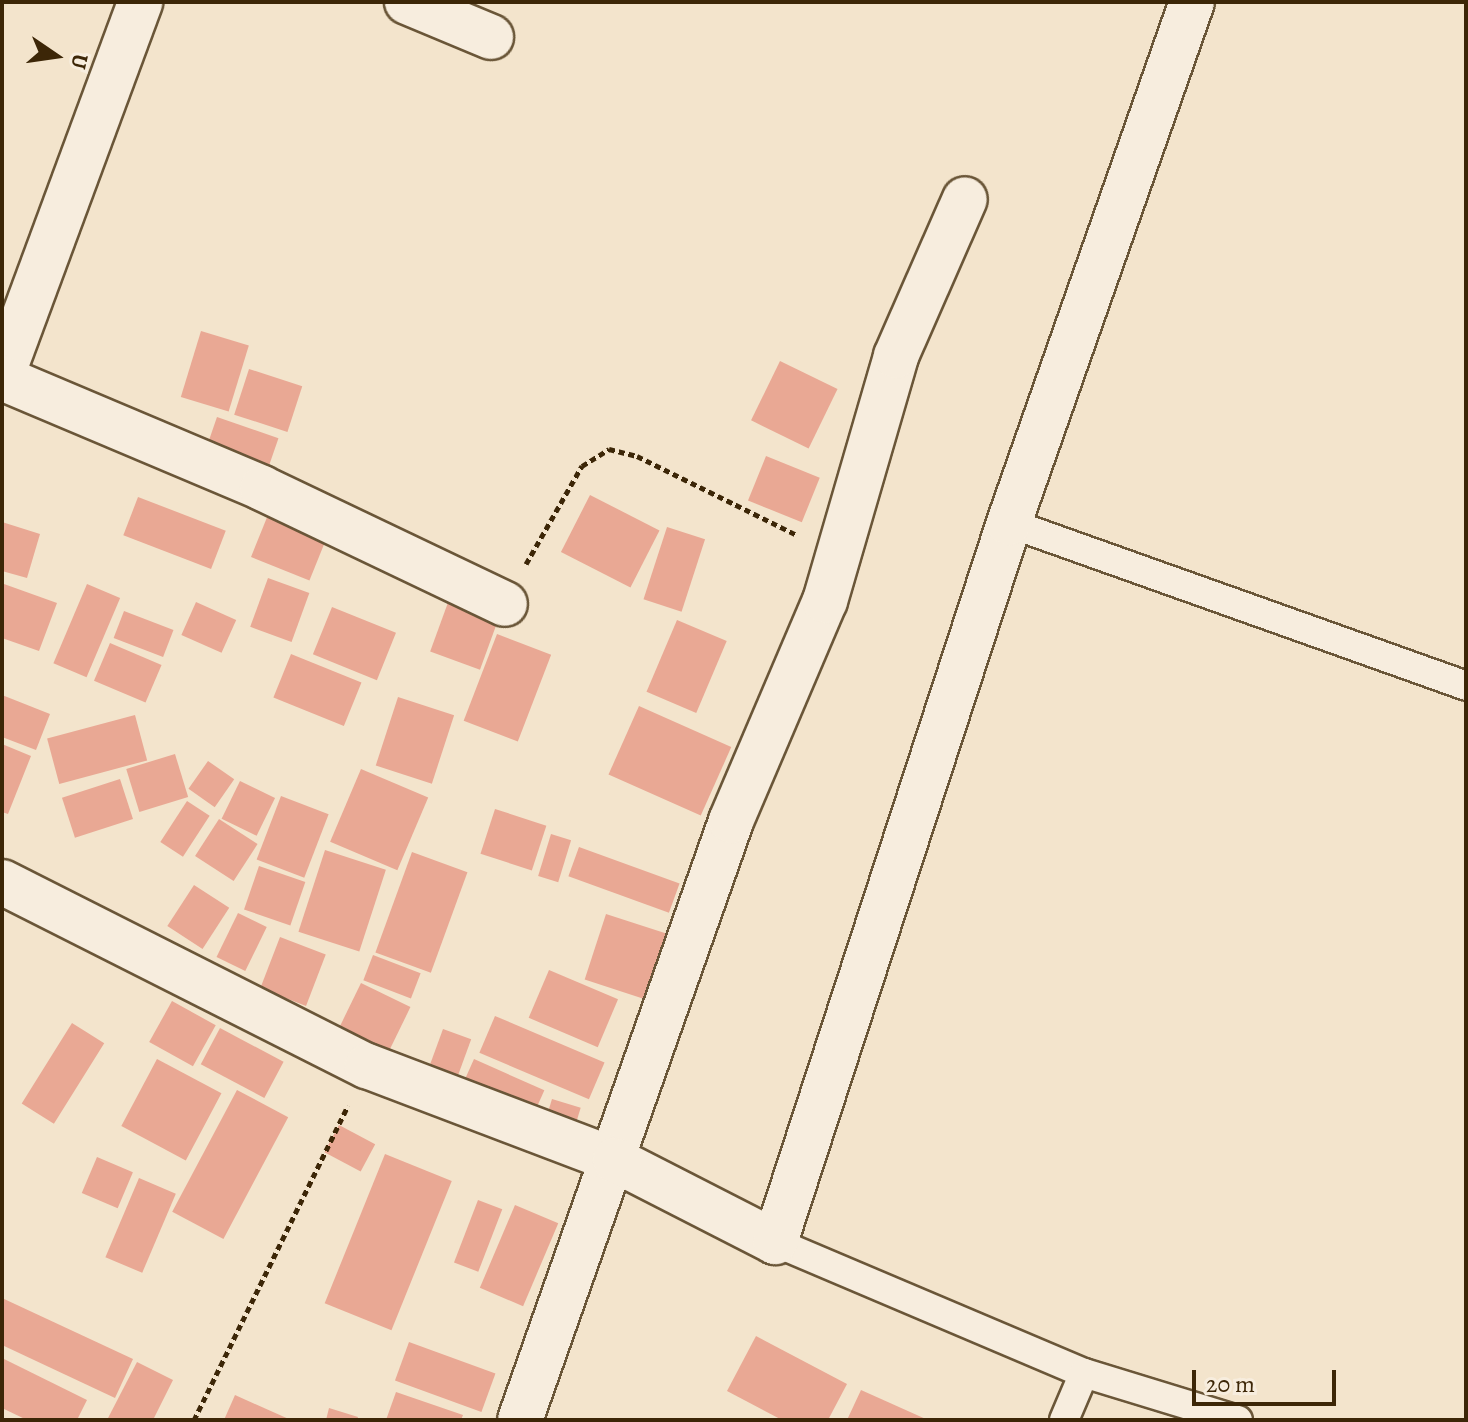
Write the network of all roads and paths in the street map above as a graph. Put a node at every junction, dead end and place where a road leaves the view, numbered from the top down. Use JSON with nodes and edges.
{"nodes":[{"id":1,"x":140,"y":2,"type":"edge"},
{"id":2,"x":407,"y":2,"type":"edge"},
{"id":3,"x":1192,"y":2,"type":"edge"},
{"id":4,"x":491,"y":37,"type":"dead end"},
{"id":5,"x":965,"y":199,"type":"dead end"},
{"id":6,"x":2,"y":377,"type":"edge"},
{"id":7,"x":1009,"y":523,"type":"junction"},
{"id":8,"x":840,"y":554,"type":"junction"},
{"id":9,"x":505,"y":604,"type":"joint"},
{"id":10,"x":1466,"y":686,"type":"edge"},
{"id":11,"x":2,"y":882,"type":"edge"},
{"id":12,"x":367,"y":1066,"type":"junction"},
{"id":13,"x":615,"y":1160,"type":"junction"},
{"id":14,"x":775,"y":1242,"type":"junction"},
{"id":15,"x":1084,"y":1373,"type":"junction"},
{"id":16,"x":194,"y":1420,"type":"edge"},
{"id":17,"x":520,"y":1420,"type":"edge"},
{"id":18,"x":1064,"y":1420,"type":"edge"},
{"id":19,"x":1238,"y":1420,"type":"edge"}],
"edges":[{"from":1,"to":6,"type":"street"},
{"from":2,"to":4,"type":"street"},
{"from":3,"to":7,"type":"street"},
{"from":5,"to":8,"type":"street"},
{"from":6,"to":9,"type":"street"},
{"from":7,"to":10,"type":"lane"},
{"from":7,"to":14,"type":"street"},
{"from":8,"to":9,"type":"path"},
{"from":8,"to":13,"type":"street"},
{"from":11,"to":12,"type":"street"},
{"from":12,"to":13,"type":"street"},
{"from":12,"to":16,"type":"path"},
{"from":13,"to":14,"type":"street"},
{"from":13,"to":17,"type":"street"},
{"from":14,"to":15,"type":"lane"},
{"from":15,"to":18,"type":"lane"},
{"from":15,"to":19,"type":"lane"}]}
